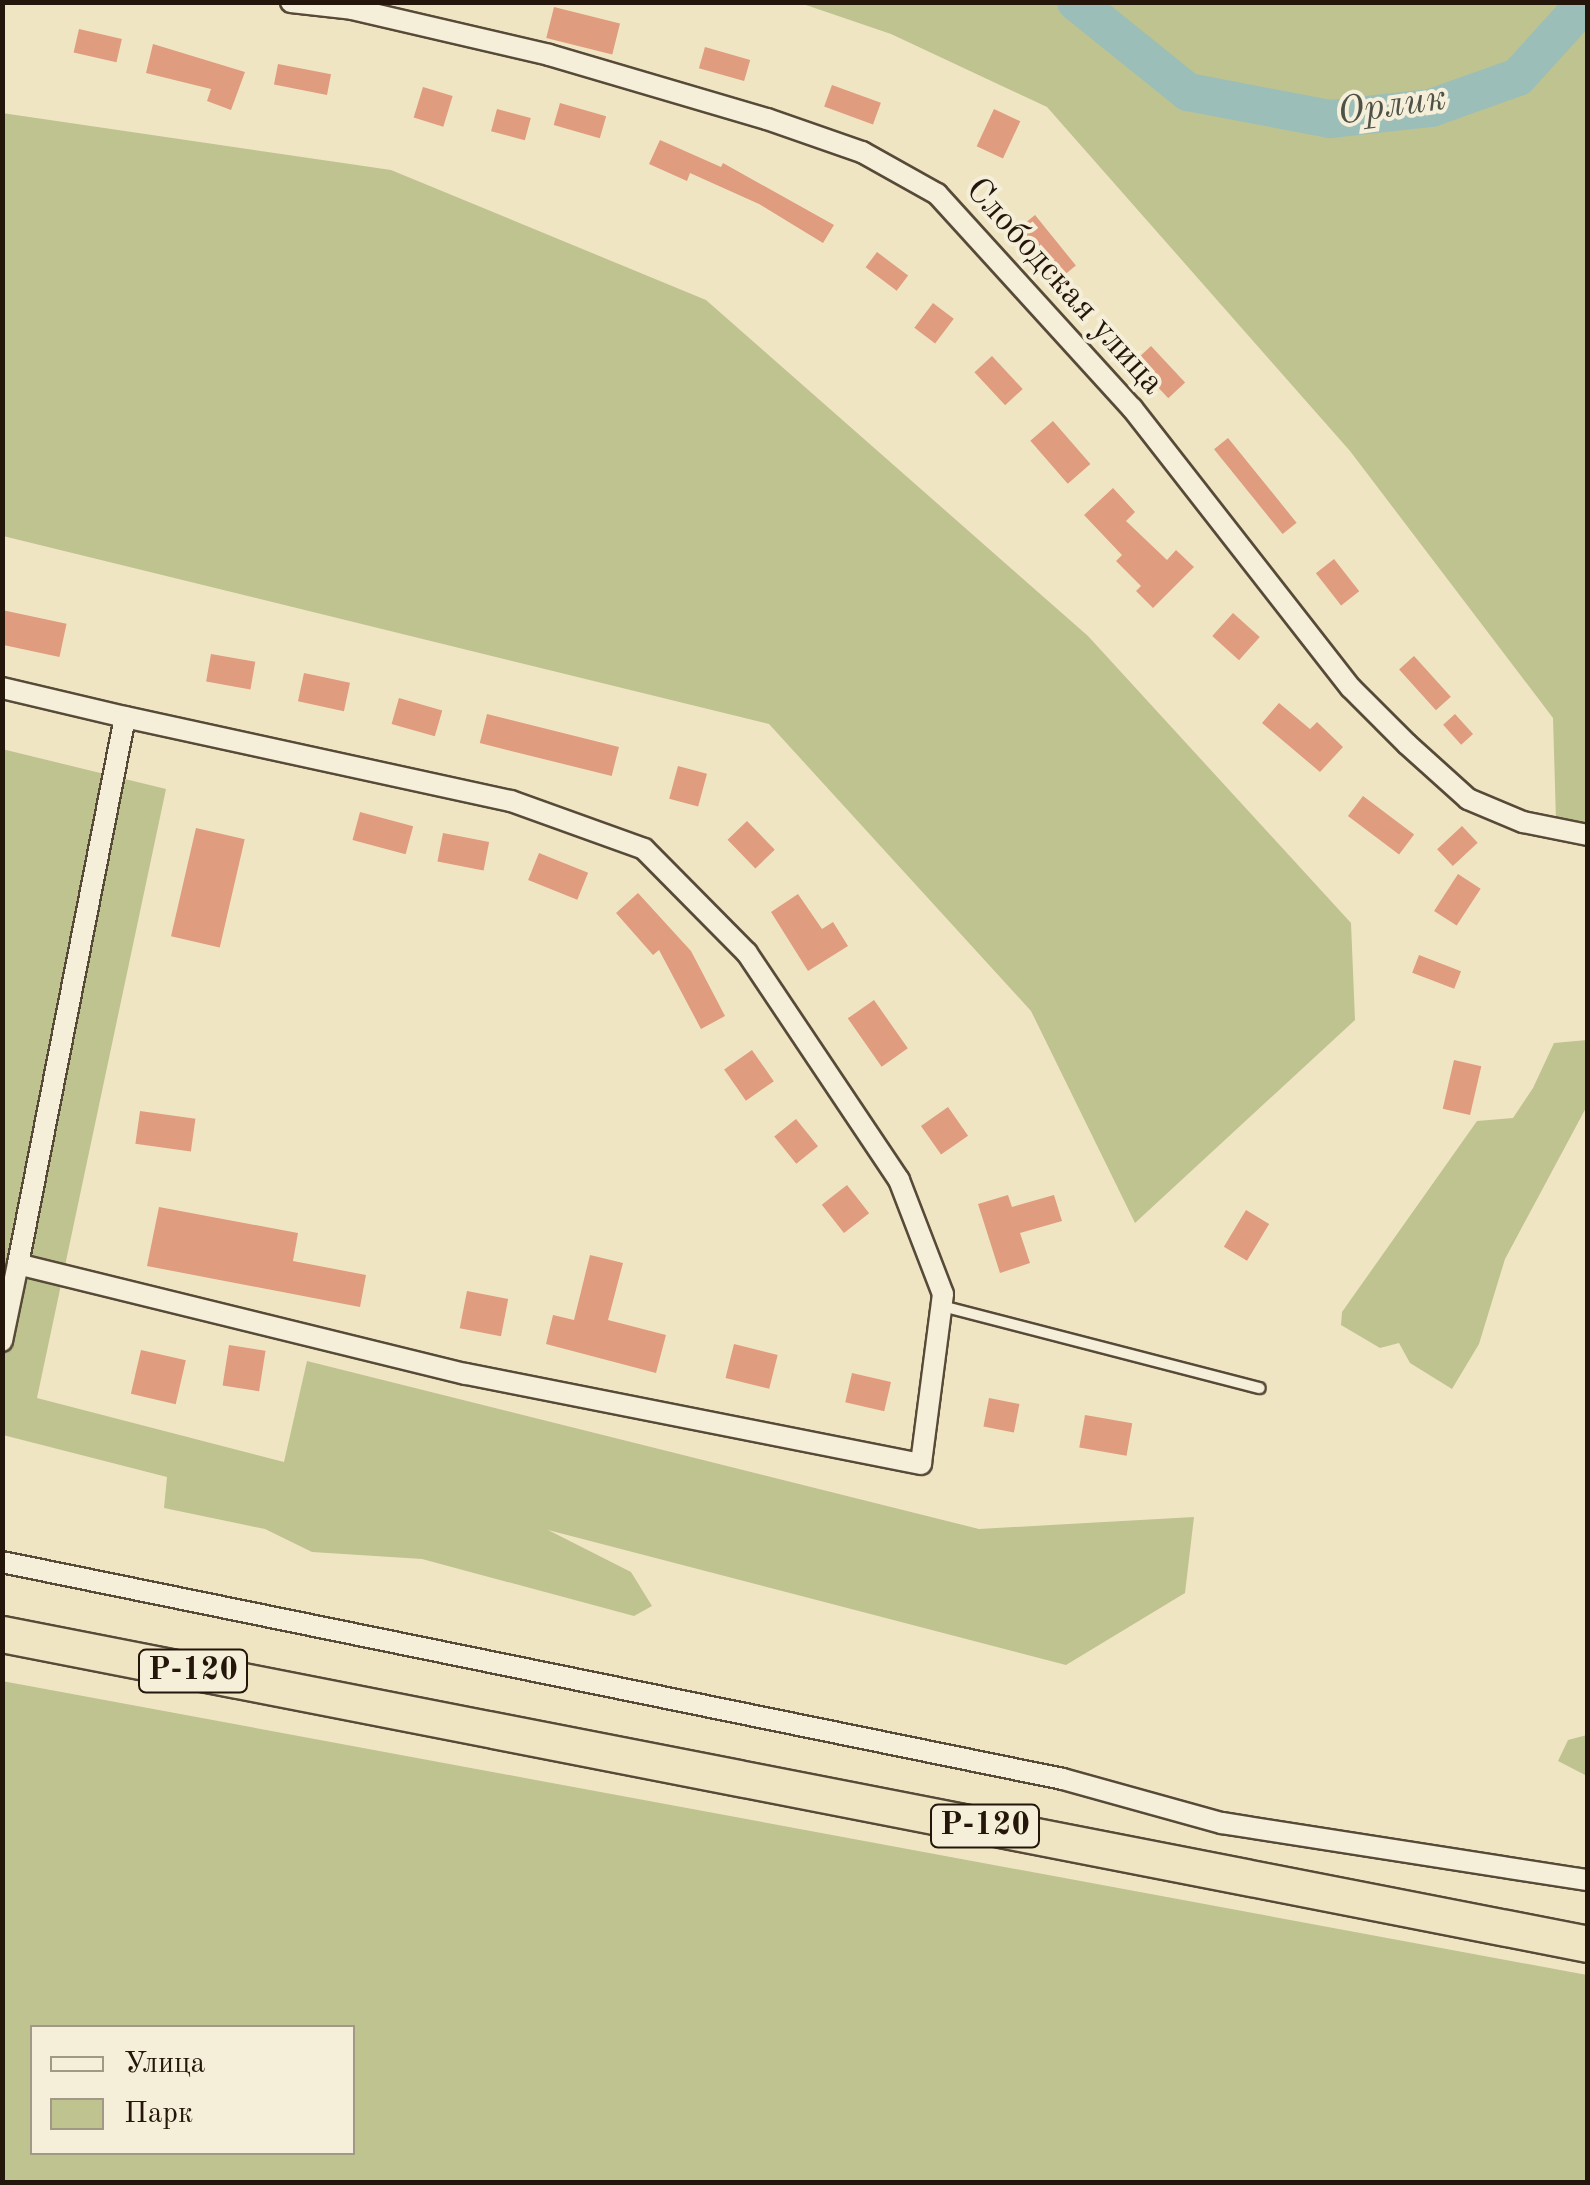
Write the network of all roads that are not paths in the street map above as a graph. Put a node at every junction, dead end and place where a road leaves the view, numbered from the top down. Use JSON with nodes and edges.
{"nodes":[{"id":1,"x":290,"y":2,"type":"edge"},
{"id":2,"x":2,"y":688,"type":"edge"},
{"id":3,"x":125,"y":717,"type":"junction"},
{"id":4,"x":1588,"y":836,"type":"edge"},
{"id":5,"x":18,"y":1264,"type":"junction"},
{"id":6,"x":942,"y":1306,"type":"junction"},
{"id":7,"x":2,"y":1341,"type":"edge"},
{"id":8,"x":1260,"y":1388,"type":"dead end"},
{"id":9,"x":2,"y":1562,"type":"edge"},
{"id":10,"x":2,"y":1634,"type":"edge"},
{"id":11,"x":1588,"y":1880,"type":"edge"},
{"id":12,"x":1588,"y":1944,"type":"edge"}],
"edges":[{"from":1,"to":4,"type":"street","name":"Слободская улица"},
{"from":2,"to":3,"type":"street"},
{"from":3,"to":5,"type":"street"},
{"from":3,"to":6,"type":"street"},
{"from":5,"to":6,"type":"street"},
{"from":5,"to":7,"type":"street"},
{"from":6,"to":8,"type":"lane"},
{"from":9,"to":11,"type":"street"},
{"from":10,"to":12,"type":"highway","number":"Р-120"}]}
